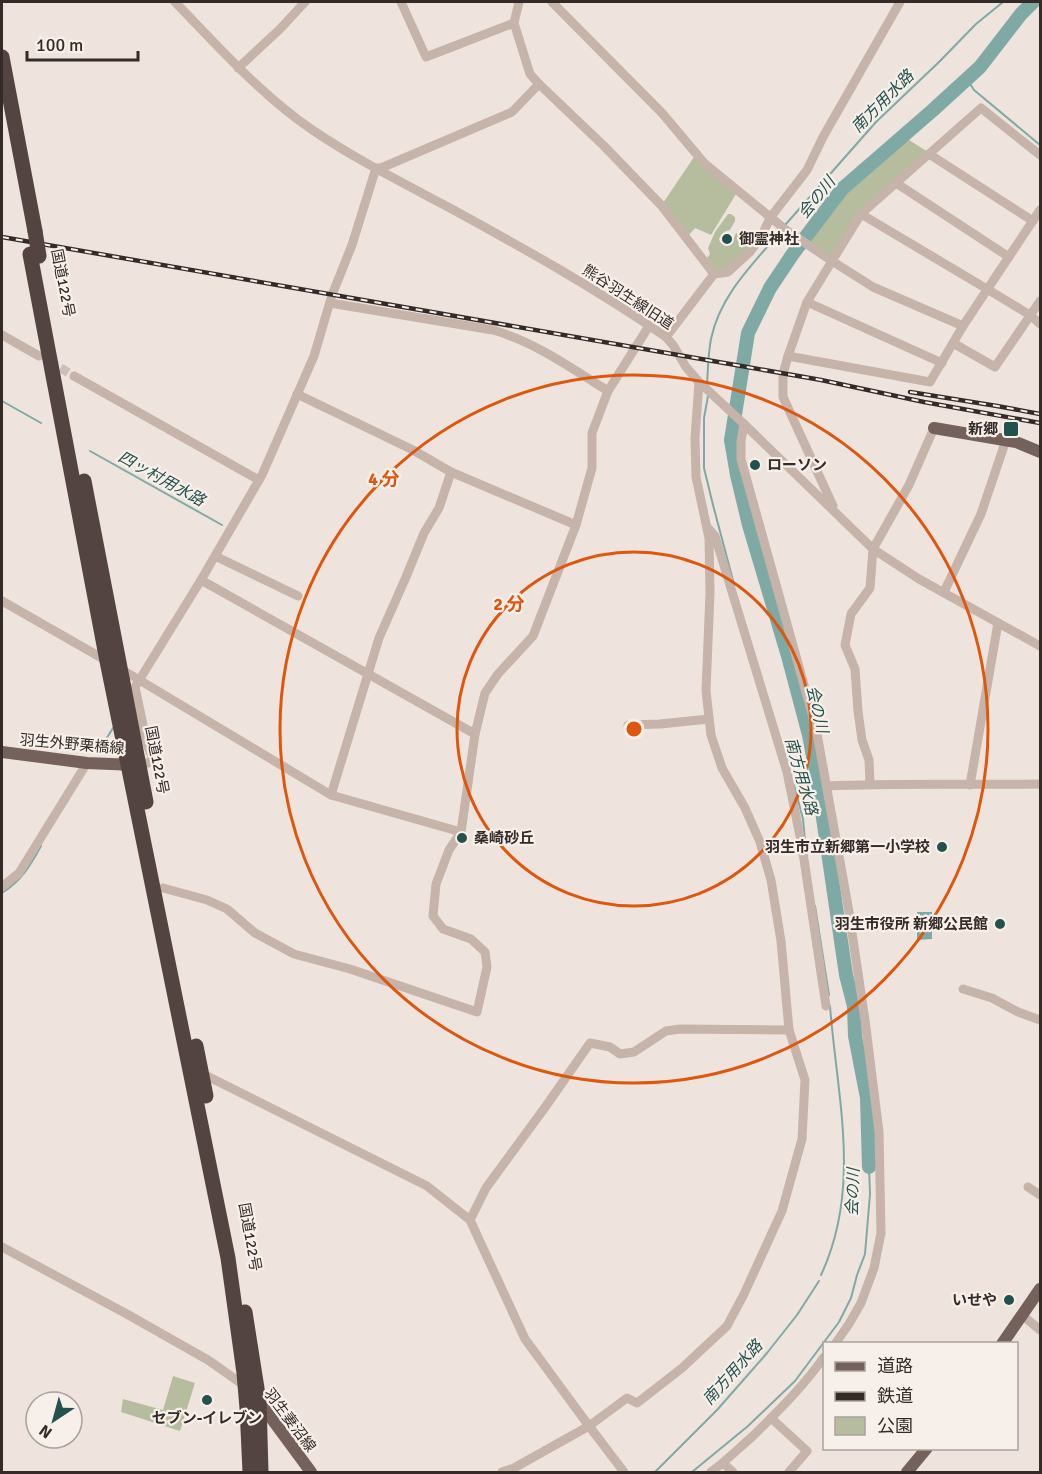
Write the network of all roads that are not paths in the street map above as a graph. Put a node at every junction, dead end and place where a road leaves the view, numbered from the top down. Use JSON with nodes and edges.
{"nodes":[{"id":1,"x":175,"y":2,"type":"edge"},
{"id":2,"x":305,"y":2,"type":"edge"},
{"id":3,"x":401,"y":2,"type":"edge"},
{"id":4,"x":519,"y":2,"type":"edge"},
{"id":5,"x":552,"y":2,"type":"edge"},
{"id":6,"x":900,"y":2,"type":"edge"},
{"id":7,"x":514,"y":23,"type":"junction"},
{"id":8,"x":2,"y":57,"type":"edge"},
{"id":9,"x":238,"y":68,"type":"junction"},
{"id":10,"x":539,"y":84,"type":"junction"},
{"id":11,"x":2,"y":109,"type":"edge"},
{"id":12,"x":929,"y":154,"type":"junction"},
{"id":13,"x":1041,"y":155,"type":"edge"},
{"id":14,"x":376,"y":168,"type":"junction"},
{"id":15,"x":896,"y":183,"type":"junction"},
{"id":16,"x":1041,"y":210,"type":"edge"},
{"id":17,"x":861,"y":214,"type":"junction"},
{"id":18,"x":770,"y":218,"type":"junction"},
{"id":19,"x":1033,"y":221,"type":"junction"},
{"id":20,"x":30,"y":231,"type":"junction"},
{"id":21,"x":35,"y":255,"type":"junction"},
{"id":22,"x":1009,"y":257,"type":"junction"},
{"id":23,"x":832,"y":261,"type":"junction"},
{"id":24,"x":714,"y":274,"type":"junction"},
{"id":25,"x":987,"y":289,"type":"junction"},
{"id":26,"x":1041,"y":301,"type":"edge"},
{"id":27,"x":807,"y":302,"type":"junction"},
{"id":28,"x":330,"y":303,"type":"junction"},
{"id":29,"x":1030,"y":315,"type":"junction"},
{"id":30,"x":1041,"y":324,"type":"edge"},
{"id":31,"x":649,"y":326,"type":"junction"},
{"id":32,"x":963,"y":326,"type":"junction"},
{"id":33,"x":2,"y":334,"type":"edge"},
{"id":34,"x":666,"y":337,"type":"junction"},
{"id":35,"x":953,"y":343,"type":"junction"},
{"id":36,"x":39,"y":356,"type":"tunnel mouth"},
{"id":37,"x":788,"y":356,"type":"junction"},
{"id":38,"x":942,"y":363,"type":"junction"},
{"id":39,"x":74,"y":376,"type":"tunnel mouth"},
{"id":40,"x":699,"y":382,"type":"junction"},
{"id":41,"x":608,"y":391,"type":"junction"},
{"id":42,"x":297,"y":394,"type":"junction"},
{"id":43,"x":744,"y":424,"type":"junction"},
{"id":44,"x":934,"y":428,"type":"joint"},
{"id":45,"x":1006,"y":440,"type":"junction"},
{"id":46,"x":1041,"y":452,"type":"edge"},
{"id":47,"x":451,"y":472,"type":"junction"},
{"id":48,"x":259,"y":480,"type":"junction"},
{"id":49,"x":836,"y":512,"type":"junction"},
{"id":50,"x":576,"y":525,"type":"junction"},
{"id":51,"x":707,"y":527,"type":"junction"},
{"id":52,"x":873,"y":549,"type":"junction"},
{"id":53,"x":215,"y":556,"type":"junction"},
{"id":54,"x":201,"y":580,"type":"junction"},
{"id":55,"x":944,"y":592,"type":"junction"},
{"id":56,"x":298,"y":596,"type":"dead end"},
{"id":57,"x":2,"y":601,"type":"edge"},
{"id":58,"x":998,"y":623,"type":"junction"},
{"id":59,"x":1041,"y":646,"type":"edge"},
{"id":60,"x":107,"y":661,"type":"junction"},
{"id":61,"x":121,"y":669,"type":"junction"},
{"id":62,"x":367,"y":675,"type":"junction"},
{"id":63,"x":140,"y":680,"type":"junction"},
{"id":64,"x":709,"y":718,"type":"junction"},
{"id":65,"x":628,"y":725,"type":"dead end"},
{"id":66,"x":475,"y":734,"type":"junction"},
{"id":67,"x":2,"y":752,"type":"edge"},
{"id":68,"x":87,"y":763,"type":"junction"},
{"id":69,"x":134,"y":765,"type":"junction"},
{"id":70,"x":870,"y":784,"type":"junction"},
{"id":71,"x":1041,"y":784,"type":"edge"},
{"id":72,"x":970,"y":785,"type":"junction"},
{"id":73,"x":826,"y":786,"type":"junction"},
{"id":74,"x":331,"y":795,"type":"junction"},
{"id":75,"x":461,"y":832,"type":"junction"},
{"id":76,"x":2,"y":887,"type":"edge"},
{"id":77,"x":163,"y":888,"type":"junction"},
{"id":78,"x":963,"y":989,"type":"dead end"},
{"id":79,"x":826,"y":1006,"type":"dead end"},
{"id":80,"x":1041,"y":1020,"type":"edge"},
{"id":81,"x":789,"y":1030,"type":"junction"},
{"id":82,"x":201,"y":1073,"type":"junction"},
{"id":83,"x":1028,"y":1187,"type":"dead end"},
{"id":84,"x":1041,"y":1195,"type":"edge"},
{"id":85,"x":470,"y":1220,"type":"junction"},
{"id":86,"x":2,"y":1247,"type":"edge"},
{"id":87,"x":1041,"y":1289,"type":"edge"},
{"id":88,"x":1022,"y":1315,"type":"junction"},
{"id":89,"x":1041,"y":1330,"type":"edge"},
{"id":90,"x":836,"y":1342,"type":"edge"},
{"id":91,"x":1003,"y":1342,"type":"edge"},
{"id":92,"x":823,"y":1360,"type":"edge"},
{"id":93,"x":245,"y":1386,"type":"junction"},
{"id":94,"x":259,"y":1401,"type":"junction"},
{"id":95,"x":771,"y":1418,"type":"junction"},
{"id":96,"x":589,"y":1426,"type":"junction"},
{"id":97,"x":926,"y":1450,"type":"edge"},
{"id":98,"x":723,"y":1463,"type":"junction"},
{"id":99,"x":250,"y":1473,"type":"edge"},
{"id":100,"x":261,"y":1473,"type":"edge"},
{"id":101,"x":311,"y":1473,"type":"edge"},
{"id":102,"x":502,"y":1473,"type":"edge"},
{"id":103,"x":624,"y":1473,"type":"edge"},
{"id":104,"x":711,"y":1473,"type":"edge"},
{"id":105,"x":733,"y":1473,"type":"edge"},
{"id":106,"x":790,"y":1473,"type":"edge"},
{"id":107,"x":907,"y":1473,"type":"edge"}],
"edges":[{"from":1,"to":9,"type":"street","name":"熊谷羽生線旧道"},
{"from":2,"to":9,"type":"street"},
{"from":3,"to":7,"type":"street"},
{"from":4,"to":7,"type":"street"},
{"from":5,"to":18,"type":"street"},
{"from":6,"to":18,"type":"street"},
{"from":7,"to":10,"type":"street"},
{"from":8,"to":20,"type":"highway","name":"国道122号"},
{"from":9,"to":14,"type":"street","name":"熊谷羽生線旧道"},
{"from":10,"to":14,"type":"street"},
{"from":10,"to":24,"type":"street"},
{"from":11,"to":20,"type":"highway","name":"国道122号"},
{"from":12,"to":13,"type":"street"},
{"from":12,"to":15,"type":"street"},
{"from":12,"to":19,"type":"street"},
{"from":14,"to":28,"type":"street"},
{"from":14,"to":31,"type":"street","name":"熊谷羽生線旧道"},
{"from":15,"to":17,"type":"street"},
{"from":15,"to":22,"type":"street"},
{"from":16,"to":19,"type":"street"},
{"from":17,"to":23,"type":"street"},
{"from":17,"to":25,"type":"street"},
{"from":18,"to":23,"type":"street"},
{"from":18,"to":24,"type":"street"},
{"from":19,"to":22,"type":"street"},
{"from":20,"to":21,"type":"highway","name":"国道122号"},
{"from":21,"to":60,"type":"highway","name":"国道122号"},
{"from":21,"to":61,"type":"highway","name":"国道122号"},
{"from":22,"to":25,"type":"street"},
{"from":23,"to":27,"type":"street"},
{"from":23,"to":32,"type":"street"},
{"from":24,"to":34,"type":"street"},
{"from":25,"to":29,"type":"street"},
{"from":25,"to":32,"type":"street"},
{"from":26,"to":29,"type":"street"},
{"from":27,"to":37,"type":"street"},
{"from":27,"to":38,"type":"street"},
{"from":28,"to":41,"type":"street"},
{"from":28,"to":42,"type":"street"},
{"from":29,"to":30,"type":"street"},
{"from":29,"to":35,"type":"street"},
{"from":31,"to":34,"type":"street","name":"熊谷羽生線旧道"},
{"from":31,"to":41,"type":"street"},
{"from":32,"to":35,"type":"street"},
{"from":33,"to":36,"type":"street"},
{"from":34,"to":40,"type":"street","name":"熊谷羽生線旧道"},
{"from":35,"to":38,"type":"street"},
{"from":37,"to":38,"type":"street"},
{"from":37,"to":49,"type":"street"},
{"from":39,"to":48,"type":"street"},
{"from":40,"to":43,"type":"street","name":"熊谷羽生線旧道"},
{"from":40,"to":51,"type":"street"},
{"from":41,"to":50,"type":"street"},
{"from":42,"to":47,"type":"street"},
{"from":42,"to":48,"type":"street"},
{"from":43,"to":49,"type":"street","name":"熊谷羽生線旧道"},
{"from":43,"to":73,"type":"street"},
{"from":44,"to":45,"type":"main road"},
{"from":44,"to":52,"type":"street"},
{"from":45,"to":46,"type":"main road"},
{"from":45,"to":55,"type":"street"},
{"from":47,"to":50,"type":"street"},
{"from":47,"to":62,"type":"street"},
{"from":48,"to":53,"type":"street"},
{"from":49,"to":52,"type":"street","name":"熊谷羽生線旧道"},
{"from":50,"to":66,"type":"street"},
{"from":51,"to":64,"type":"street"},
{"from":51,"to":79,"type":"street"},
{"from":52,"to":55,"type":"street","name":"熊谷羽生線旧道"},
{"from":52,"to":70,"type":"street"},
{"from":53,"to":54,"type":"street"},
{"from":53,"to":56,"type":"street"},
{"from":54,"to":62,"type":"street"},
{"from":54,"to":63,"type":"street"},
{"from":55,"to":58,"type":"street","name":"熊谷羽生線旧道"},
{"from":57,"to":60,"type":"street"},
{"from":58,"to":59,"type":"street","name":"熊谷羽生線旧道"},
{"from":58,"to":72,"type":"street"},
{"from":60,"to":69,"type":"highway","name":"国道122号"},
{"from":61,"to":63,"type":"street"},
{"from":61,"to":69,"type":"highway","name":"国道122号"},
{"from":62,"to":66,"type":"street"},
{"from":62,"to":74,"type":"street"},
{"from":63,"to":69,"type":"street"},
{"from":63,"to":74,"type":"street"},
{"from":64,"to":65,"type":"street"},
{"from":64,"to":81,"type":"street"},
{"from":66,"to":75,"type":"street"},
{"from":67,"to":68,"type":"main road","name":"羽生外野栗橋線"},
{"from":68,"to":69,"type":"main road","name":"羽生外野栗橋線"},
{"from":68,"to":76,"type":"street"},
{"from":69,"to":77,"type":"highway","name":"国道122号"},
{"from":69,"to":93,"type":"highway","name":"国道122号"},
{"from":70,"to":72,"type":"street"},
{"from":70,"to":73,"type":"street"},
{"from":71,"to":72,"type":"street"},
{"from":73,"to":90,"type":"street"},
{"from":74,"to":75,"type":"street"},
{"from":75,"to":77,"type":"street"},
{"from":77,"to":82,"type":"highway","name":"国道122号"},
{"from":78,"to":80,"type":"street"},
{"from":81,"to":85,"type":"street"},
{"from":81,"to":96,"type":"street"},
{"from":82,"to":85,"type":"street"},
{"from":82,"to":94,"type":"highway","name":"国道122号"},
{"from":83,"to":84,"type":"street"},
{"from":85,"to":96,"type":"street"},
{"from":86,"to":93,"type":"street"},
{"from":87,"to":88,"type":"main road"},
{"from":88,"to":89,"type":"street"},
{"from":88,"to":91,"type":"main road"},
{"from":92,"to":95,"type":"street"},
{"from":93,"to":94,"type":"main road","name":"羽生妻沼線"},
{"from":93,"to":99,"type":"highway","name":"国道122号"},
{"from":94,"to":100,"type":"highway","name":"国道122号"},
{"from":94,"to":101,"type":"main road","name":"羽生妻沼線"},
{"from":95,"to":98,"type":"street"},
{"from":95,"to":106,"type":"street"},
{"from":96,"to":102,"type":"street"},
{"from":96,"to":103,"type":"street"},
{"from":97,"to":107,"type":"main road"},
{"from":98,"to":104,"type":"street"},
{"from":98,"to":105,"type":"street"}]}
